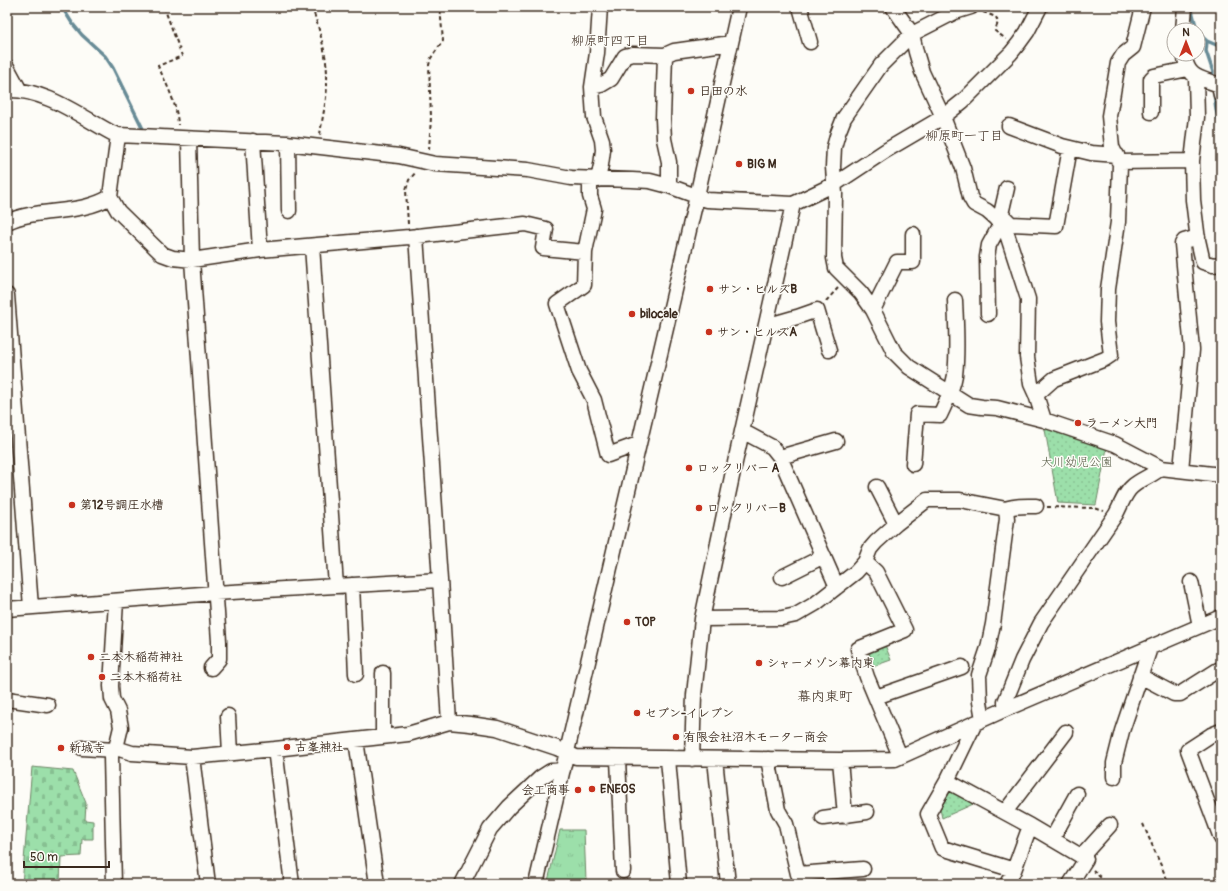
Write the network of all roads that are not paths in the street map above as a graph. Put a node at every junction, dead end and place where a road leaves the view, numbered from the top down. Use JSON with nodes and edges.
{"nodes":[{"id":1,"x":600,"y":7,"type":"edge"},
{"id":2,"x":739,"y":7,"type":"edge"},
{"id":3,"x":800,"y":7,"type":"edge"},
{"id":4,"x":893,"y":7,"type":"edge"},
{"id":5,"x":971,"y":7,"type":"edge"},
{"id":6,"x":1040,"y":7,"type":"edge"},
{"id":7,"x":1143,"y":7,"type":"edge"},
{"id":8,"x":1185,"y":7,"type":"edge"},
{"id":9,"x":1184,"y":22,"type":"edge"},
{"id":10,"x":912,"y":34,"type":"junction"},
{"id":11,"x":810,"y":42,"type":"dead end"},
{"id":12,"x":731,"y":43,"type":"junction"},
{"id":13,"x":665,"y":55,"type":"junction"},
{"id":14,"x":1185,"y":62,"type":"edge"},
{"id":15,"x":7,"y":67,"type":"edge"},
{"id":16,"x":1192,"y":73,"type":"junction"},
{"id":17,"x":592,"y":87,"type":"junction"},
{"id":18,"x":13,"y":90,"type":"edge"},
{"id":19,"x":1220,"y":90,"type":"edge"},
{"id":20,"x":1151,"y":112,"type":"dead end"},
{"id":21,"x":942,"y":117,"type":"junction"},
{"id":22,"x":1009,"y":126,"type":"dead end"},
{"id":23,"x":118,"y":135,"type":"junction"},
{"id":24,"x":184,"y":139,"type":"junction"},
{"id":25,"x":253,"y":141,"type":"junction"},
{"id":26,"x":288,"y":143,"type":"junction"},
{"id":27,"x":1070,"y":148,"type":"junction"},
{"id":28,"x":1118,"y":158,"type":"junction"},
{"id":29,"x":1192,"y":161,"type":"junction"},
{"id":30,"x":594,"y":180,"type":"junction"},
{"id":31,"x":835,"y":184,"type":"junction"},
{"id":32,"x":669,"y":186,"type":"junction"},
{"id":33,"x":1007,"y":188,"type":"dead end"},
{"id":34,"x":697,"y":196,"type":"junction"},
{"id":35,"x":110,"y":197,"type":"junction"},
{"id":36,"x":793,"y":204,"type":"junction"},
{"id":37,"x":289,"y":211,"type":"dead end"},
{"id":38,"x":7,"y":222,"type":"edge"},
{"id":39,"x":1005,"y":226,"type":"junction"},
{"id":40,"x":913,"y":234,"type":"dead end"},
{"id":41,"x":413,"y":236,"type":"junction"},
{"id":42,"x":1198,"y":237,"type":"junction"},
{"id":43,"x":312,"y":246,"type":"junction"},
{"id":44,"x":260,"y":250,"type":"junction"},
{"id":45,"x":585,"y":252,"type":"junction"},
{"id":46,"x":192,"y":260,"type":"junction"},
{"id":47,"x":1221,"y":264,"type":"edge"},
{"id":48,"x":7,"y":295,"type":"edge"},
{"id":49,"x":955,"y":300,"type":"dead end"},
{"id":50,"x":873,"y":310,"type":"junction"},
{"id":51,"x":988,"y":314,"type":"dead end"},
{"id":52,"x":766,"y":326,"type":"junction"},
{"id":53,"x":829,"y":350,"type":"dead end"},
{"id":54,"x":950,"y":392,"type":"junction"},
{"id":55,"x":1036,"y":394,"type":"junction"},
{"id":56,"x":1044,"y":420,"type":"junction"},
{"id":57,"x":742,"y":431,"type":"junction"},
{"id":58,"x":836,"y":441,"type":"dead end"},
{"id":59,"x":638,"y":444,"type":"junction"},
{"id":60,"x":780,"y":457,"type":"junction"},
{"id":61,"x":913,"y":464,"type":"dead end"},
{"id":62,"x":1161,"y":468,"type":"junction"},
{"id":63,"x":1181,"y":470,"type":"junction"},
{"id":64,"x":1221,"y":476,"type":"edge"},
{"id":65,"x":878,"y":487,"type":"dead end"},
{"id":66,"x":1036,"y":506,"type":"road end"},
{"id":67,"x":1006,"y":509,"type":"junction"},
{"id":68,"x":896,"y":524,"type":"junction"},
{"id":69,"x":824,"y":556,"type":"junction"},
{"id":70,"x":865,"y":562,"type":"junction"},
{"id":71,"x":782,"y":577,"type":"dead end"},
{"id":72,"x":440,"y":580,"type":"junction"},
{"id":73,"x":1191,"y":582,"type":"dead end"},
{"id":74,"x":352,"y":585,"type":"junction"},
{"id":75,"x":336,"y":586,"type":"junction"},
{"id":76,"x":837,"y":587,"type":"junction"},
{"id":77,"x":215,"y":593,"type":"junction"},
{"id":78,"x":116,"y":601,"type":"junction"},
{"id":79,"x":30,"y":607,"type":"junction"},
{"id":80,"x":7,"y":609,"type":"edge"},
{"id":81,"x":1221,"y":617,"type":"edge"},
{"id":82,"x":702,"y":619,"type":"junction"},
{"id":83,"x":1200,"y":626,"type":"junction"},
{"id":84,"x":1150,"y":648,"type":"junction"},
{"id":85,"x":962,"y":667,"type":"dead end"},
{"id":86,"x":211,"y":668,"type":"dead end"},
{"id":87,"x":1218,"y":670,"type":"dead end"},
{"id":88,"x":383,"y":673,"type":"dead end"},
{"id":89,"x":356,"y":674,"type":"dead end"},
{"id":90,"x":1140,"y":676,"type":"junction"},
{"id":91,"x":876,"y":697,"type":"junction"},
{"id":92,"x":7,"y":699,"type":"edge"},
{"id":93,"x":48,"y":705,"type":"dead end"},
{"id":94,"x":1006,"y":709,"type":"junction"},
{"id":95,"x":228,"y":716,"type":"dead end"},
{"id":96,"x":979,"y":721,"type":"junction"},
{"id":97,"x":449,"y":722,"type":"junction"},
{"id":98,"x":1221,"y":731,"type":"edge"},
{"id":99,"x":1066,"y":732,"type":"dead end"},
{"id":100,"x":383,"y":737,"type":"junction"},
{"id":101,"x":356,"y":740,"type":"junction"},
{"id":102,"x":82,"y":748,"type":"dead end"},
{"id":103,"x":115,"y":749,"type":"junction"},
{"id":104,"x":275,"y":750,"type":"junction"},
{"id":105,"x":230,"y":753,"type":"junction"},
{"id":106,"x":567,"y":754,"type":"junction"},
{"id":107,"x":900,"y":756,"type":"junction"},
{"id":108,"x":192,"y":757,"type":"junction"},
{"id":109,"x":618,"y":759,"type":"junction"},
{"id":110,"x":668,"y":759,"type":"junction"},
{"id":111,"x":692,"y":759,"type":"junction"},
{"id":112,"x":715,"y":759,"type":"junction"},
{"id":113,"x":768,"y":759,"type":"junction"},
{"id":114,"x":840,"y":760,"type":"junction"},
{"id":115,"x":563,"y":770,"type":"junction"},
{"id":116,"x":1114,"y":777,"type":"dead end"},
{"id":117,"x":947,"y":781,"type":"junction"},
{"id":118,"x":1077,"y":794,"type":"dead end"},
{"id":119,"x":867,"y":812,"type":"dead end"},
{"id":120,"x":1005,"y":812,"type":"junction"},
{"id":121,"x":845,"y":816,"type":"junction"},
{"id":122,"x":823,"y":818,"type":"dead end"},
{"id":123,"x":1110,"y":825,"type":"dead end"},
{"id":124,"x":1030,"y":826,"type":"junction"},
{"id":125,"x":1221,"y":838,"type":"edge"},
{"id":126,"x":1052,"y":839,"type":"junction"},
{"id":127,"x":1084,"y":858,"type":"junction"},
{"id":128,"x":863,"y":869,"type":"dead end"},
{"id":129,"x":1014,"y":870,"type":"junction"},
{"id":130,"x":623,"y":871,"type":"dead end"},
{"id":131,"x":114,"y":884,"type":"edge"},
{"id":132,"x":208,"y":884,"type":"edge"},
{"id":133,"x":292,"y":884,"type":"edge"},
{"id":134,"x":377,"y":884,"type":"edge"},
{"id":135,"x":462,"y":884,"type":"edge"},
{"id":136,"x":536,"y":884,"type":"edge"},
{"id":137,"x":679,"y":884,"type":"edge"},
{"id":138,"x":728,"y":884,"type":"edge"},
{"id":139,"x":1007,"y":884,"type":"edge"},
{"id":140,"x":1070,"y":884,"type":"edge"}],
"edges":[{"from":1,"to":17,"type":"street"},
{"from":2,"to":12,"type":"street"},
{"from":3,"to":11,"type":"street"},
{"from":4,"to":10,"type":"street"},
{"from":5,"to":10,"type":"street"},
{"from":6,"to":21,"type":"street"},
{"from":7,"to":28,"type":"street"},
{"from":8,"to":9,"type":"street"},
{"from":10,"to":21,"type":"street"},
{"from":10,"to":31,"type":"street"},
{"from":12,"to":13,"type":"street"},
{"from":12,"to":34,"type":"street"},
{"from":13,"to":17,"type":"street"},
{"from":13,"to":32,"type":"street"},
{"from":14,"to":16,"type":"street"},
{"from":15,"to":18,"type":"street"},
{"from":16,"to":19,"type":"street"},
{"from":16,"to":20,"type":"street"},
{"from":16,"to":29,"type":"street"},
{"from":17,"to":30,"type":"street"},
{"from":18,"to":23,"type":"street"},
{"from":21,"to":31,"type":"street"},
{"from":21,"to":39,"type":"street"},
{"from":22,"to":27,"type":"street"},
{"from":23,"to":24,"type":"street"},
{"from":23,"to":35,"type":"street"},
{"from":24,"to":25,"type":"street"},
{"from":24,"to":46,"type":"street"},
{"from":25,"to":26,"type":"street"},
{"from":25,"to":44,"type":"street"},
{"from":26,"to":30,"type":"street"},
{"from":26,"to":37,"type":"street"},
{"from":27,"to":28,"type":"street"},
{"from":27,"to":39,"type":"street"},
{"from":28,"to":29,"type":"street"},
{"from":28,"to":55,"type":"street"},
{"from":29,"to":42,"type":"street"},
{"from":30,"to":32,"type":"street"},
{"from":30,"to":45,"type":"street"},
{"from":31,"to":36,"type":"street"},
{"from":31,"to":50,"type":"street"},
{"from":32,"to":34,"type":"street"},
{"from":33,"to":39,"type":"street"},
{"from":34,"to":36,"type":"street"},
{"from":34,"to":59,"type":"street"},
{"from":35,"to":38,"type":"street"},
{"from":35,"to":46,"type":"street"},
{"from":36,"to":52,"type":"street"},
{"from":39,"to":51,"type":"street"},
{"from":39,"to":55,"type":"street"},
{"from":40,"to":50,"type":"street"},
{"from":41,"to":43,"type":"street"},
{"from":41,"to":45,"type":"street"},
{"from":41,"to":72,"type":"street"},
{"from":42,"to":47,"type":"street"},
{"from":42,"to":63,"type":"street"},
{"from":43,"to":44,"type":"street"},
{"from":43,"to":75,"type":"street"},
{"from":44,"to":46,"type":"street"},
{"from":45,"to":59,"type":"street"},
{"from":46,"to":77,"type":"street"},
{"from":48,"to":79,"type":"street"},
{"from":49,"to":54,"type":"street"},
{"from":50,"to":54,"type":"street"},
{"from":52,"to":53,"type":"street"},
{"from":52,"to":57,"type":"street"},
{"from":54,"to":56,"type":"street"},
{"from":54,"to":61,"type":"street"},
{"from":55,"to":56,"type":"street"},
{"from":56,"to":62,"type":"street"},
{"from":57,"to":60,"type":"street"},
{"from":57,"to":82,"type":"street"},
{"from":58,"to":60,"type":"street"},
{"from":59,"to":106,"type":"street"},
{"from":60,"to":69,"type":"street"},
{"from":62,"to":63,"type":"street"},
{"from":62,"to":94,"type":"street"},
{"from":63,"to":64,"type":"street"},
{"from":65,"to":68,"type":"street"},
{"from":66,"to":67,"type":"street"},
{"from":67,"to":68,"type":"street"},
{"from":67,"to":96,"type":"street"},
{"from":68,"to":70,"type":"street"},
{"from":69,"to":71,"type":"street"},
{"from":69,"to":76,"type":"street"},
{"from":70,"to":76,"type":"street"},
{"from":70,"to":91,"type":"street"},
{"from":72,"to":74,"type":"street"},
{"from":72,"to":97,"type":"street"},
{"from":73,"to":83,"type":"street"},
{"from":74,"to":75,"type":"street"},
{"from":74,"to":89,"type":"street"},
{"from":75,"to":77,"type":"street"},
{"from":76,"to":82,"type":"street"},
{"from":77,"to":78,"type":"street"},
{"from":77,"to":86,"type":"street"},
{"from":78,"to":79,"type":"street"},
{"from":78,"to":103,"type":"street"},
{"from":79,"to":80,"type":"street"},
{"from":81,"to":83,"type":"street"},
{"from":82,"to":111,"type":"street"},
{"from":83,"to":84,"type":"street"},
{"from":84,"to":90,"type":"street"},
{"from":84,"to":94,"type":"street"},
{"from":85,"to":91,"type":"street"},
{"from":87,"to":90,"type":"street"},
{"from":88,"to":100,"type":"street"},
{"from":90,"to":116,"type":"street"},
{"from":91,"to":107,"type":"street"},
{"from":92,"to":93,"type":"street"},
{"from":94,"to":96,"type":"street"},
{"from":95,"to":105,"type":"street"},
{"from":96,"to":107,"type":"street"},
{"from":96,"to":117,"type":"street"},
{"from":97,"to":100,"type":"street"},
{"from":97,"to":106,"type":"street"},
{"from":98,"to":125,"type":"street"},
{"from":99,"to":120,"type":"street"},
{"from":100,"to":101,"type":"street"},
{"from":101,"to":104,"type":"street"},
{"from":101,"to":134,"type":"street"},
{"from":102,"to":103,"type":"street"},
{"from":103,"to":108,"type":"street"},
{"from":103,"to":131,"type":"street"},
{"from":104,"to":105,"type":"street"},
{"from":104,"to":133,"type":"street"},
{"from":105,"to":108,"type":"street"},
{"from":106,"to":109,"type":"street"},
{"from":106,"to":115,"type":"street"},
{"from":107,"to":114,"type":"street"},
{"from":108,"to":132,"type":"street"},
{"from":109,"to":110,"type":"street"},
{"from":109,"to":130,"type":"street"},
{"from":110,"to":111,"type":"street"},
{"from":110,"to":137,"type":"street"},
{"from":111,"to":112,"type":"street"},
{"from":112,"to":113,"type":"street"},
{"from":112,"to":138,"type":"street"},
{"from":113,"to":114,"type":"street"},
{"from":113,"to":128,"type":"street"},
{"from":114,"to":121,"type":"street"},
{"from":115,"to":135,"type":"street"},
{"from":115,"to":136,"type":"street"},
{"from":117,"to":120,"type":"street"},
{"from":117,"to":129,"type":"street"},
{"from":118,"to":126,"type":"street"},
{"from":119,"to":121,"type":"street"},
{"from":120,"to":124,"type":"street"},
{"from":121,"to":122,"type":"street"},
{"from":123,"to":127,"type":"street"},
{"from":124,"to":126,"type":"street"},
{"from":124,"to":129,"type":"street"},
{"from":126,"to":127,"type":"street"},
{"from":127,"to":140,"type":"street"},
{"from":129,"to":139,"type":"street"}]}
